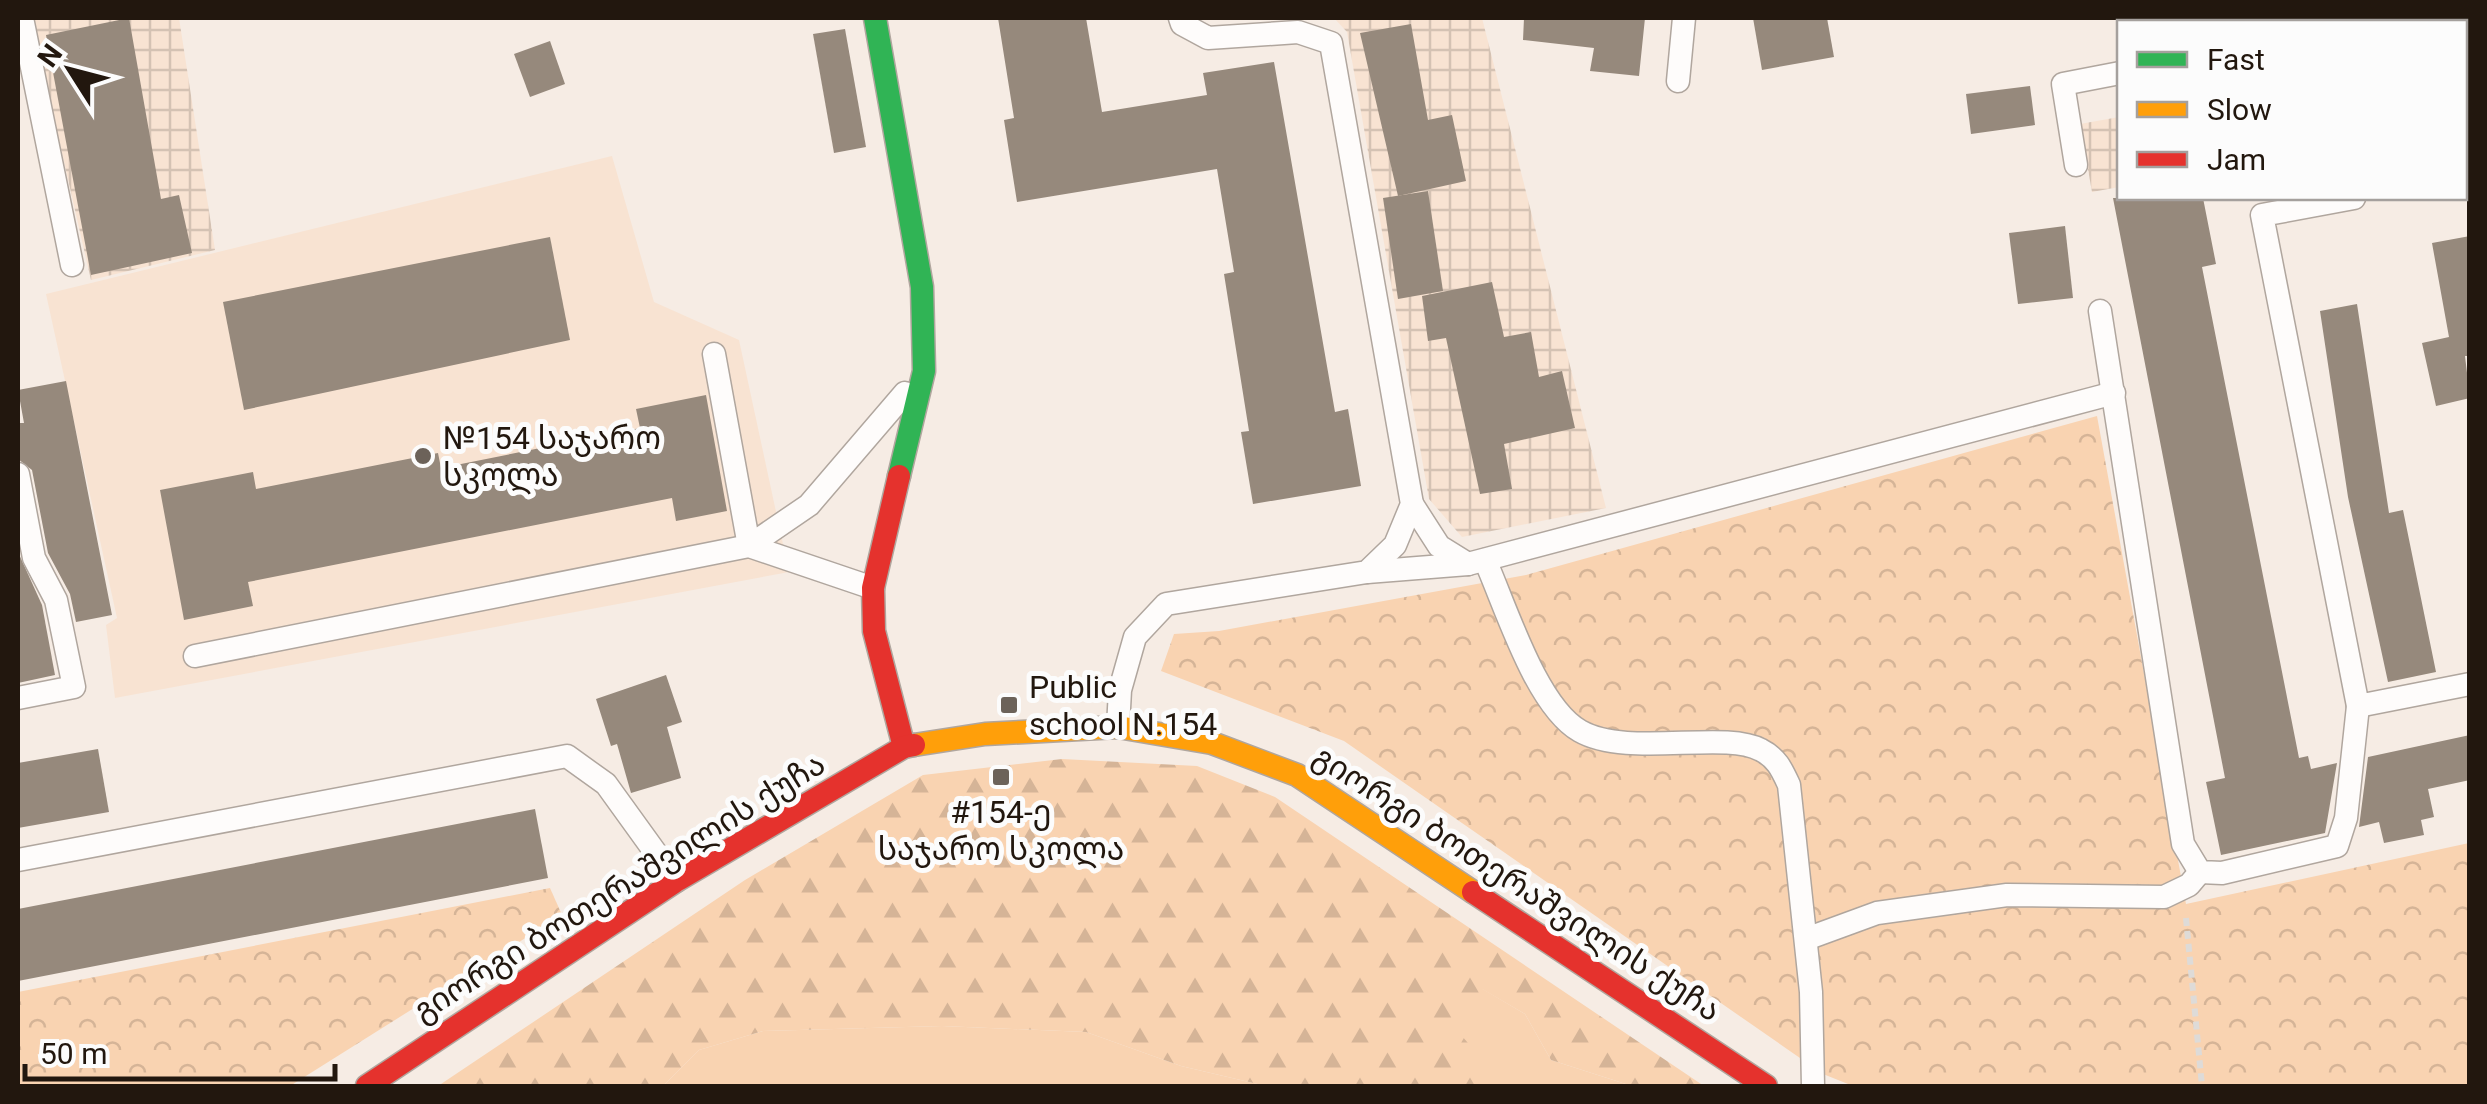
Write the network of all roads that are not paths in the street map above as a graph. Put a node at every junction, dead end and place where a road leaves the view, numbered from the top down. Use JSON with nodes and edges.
{"nodes":[{"id":1,"x":22,"y":18,"type":"edge"},
{"id":2,"x":874,"y":18,"type":"edge"},
{"id":3,"x":1180,"y":18,"type":"edge"},
{"id":4,"x":1684,"y":18,"type":"edge"},
{"id":5,"x":2117,"y":74,"type":"edge"},
{"id":6,"x":1678,"y":81,"type":"dead end"},
{"id":7,"x":2076,"y":164,"type":"dead end"},
{"id":8,"x":2343,"y":200,"type":"edge"},
{"id":9,"x":72,"y":264,"type":"dead end"},
{"id":10,"x":2100,"y":311,"type":"dead end"},
{"id":11,"x":714,"y":354,"type":"dead end"},
{"id":12,"x":924,"y":371,"type":"junction"},
{"id":13,"x":2114,"y":393,"type":"junction"},
{"id":14,"x":18,"y":474,"type":"edge"},
{"id":15,"x":1412,"y":504,"type":"junction"},
{"id":16,"x":749,"y":546,"type":"junction"},
{"id":17,"x":1476,"y":562,"type":"junction"},
{"id":18,"x":1367,"y":572,"type":"junction"},
{"id":19,"x":873,"y":588,"type":"junction"},
{"id":20,"x":195,"y":656,"type":"dead end"},
{"id":21,"x":2470,"y":684,"type":"edge"},
{"id":22,"x":18,"y":698,"type":"edge"},
{"id":23,"x":2358,"y":706,"type":"junction"},
{"id":24,"x":1118,"y":727,"type":"junction"},
{"id":25,"x":904,"y":747,"type":"junction"},
{"id":26,"x":18,"y":860,"type":"edge"},
{"id":27,"x":2200,"y":872,"type":"junction"},
{"id":28,"x":676,"y":881,"type":"junction"},
{"id":29,"x":1806,"y":939,"type":"junction"},
{"id":30,"x":366,"y":1086,"type":"edge"},
{"id":31,"x":1766,"y":1086,"type":"edge"},
{"id":32,"x":1813,"y":1086,"type":"edge"}],
"edges":[{"from":1,"to":9,"type":"lane"},
{"from":2,"to":12,"type":"street"},
{"from":3,"to":15,"type":"lane"},
{"from":4,"to":6,"type":"lane"},
{"from":5,"to":7,"type":"lane"},
{"from":8,"to":23,"type":"lane"},
{"from":10,"to":13,"type":"lane"},
{"from":11,"to":16,"type":"lane"},
{"from":12,"to":16,"type":"lane"},
{"from":12,"to":19,"type":"street"},
{"from":13,"to":17,"type":"lane"},
{"from":13,"to":27,"type":"lane"},
{"from":14,"to":22,"type":"lane"},
{"from":15,"to":17,"type":"lane"},
{"from":15,"to":18,"type":"lane"},
{"from":16,"to":19,"type":"lane"},
{"from":16,"to":20,"type":"lane"},
{"from":17,"to":18,"type":"lane"},
{"from":17,"to":29,"type":"lane"},
{"from":18,"to":24,"type":"lane"},
{"from":19,"to":25,"type":"street"},
{"from":21,"to":23,"type":"lane"},
{"from":23,"to":27,"type":"lane"},
{"from":24,"to":25,"type":"street","name":"გიორგი ბოთერაშვილის ქუჩა"},
{"from":24,"to":31,"type":"street","name":"გიორგი ბოთერაშვილის ქუჩა"},
{"from":25,"to":28,"type":"street","name":"გიორგი ბოთერაშვილის ქუჩა"},
{"from":26,"to":28,"type":"lane"},
{"from":27,"to":29,"type":"lane"},
{"from":28,"to":30,"type":"street","name":"გიორგი ბოთერაშვილის ქუჩა"},
{"from":29,"to":32,"type":"lane"}]}
